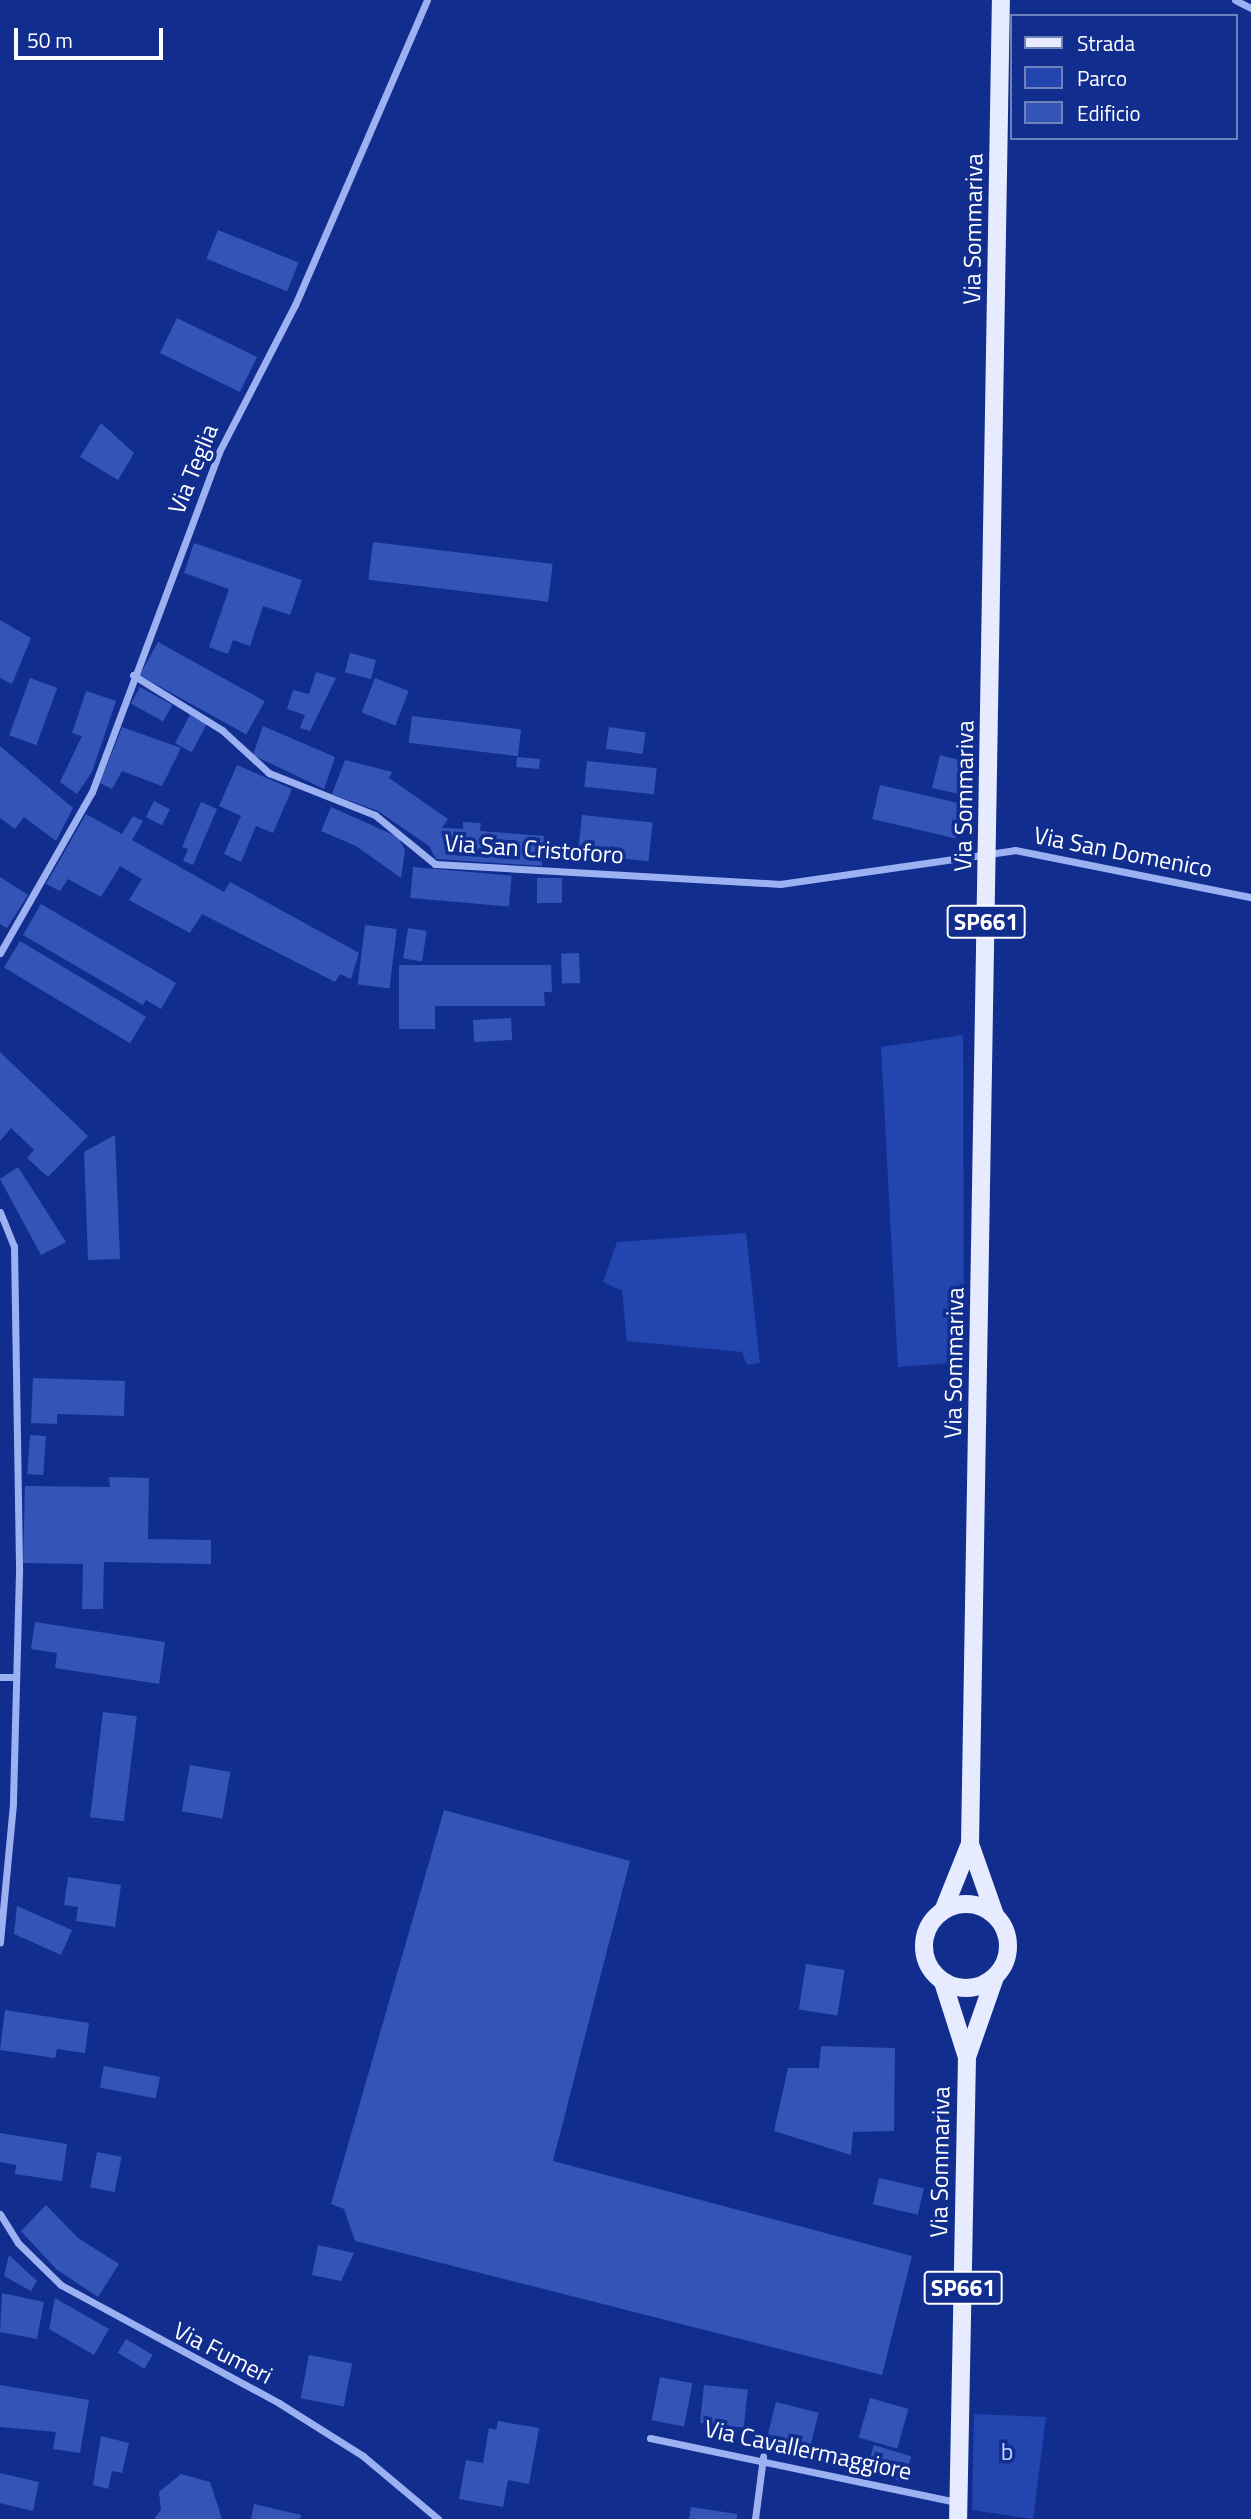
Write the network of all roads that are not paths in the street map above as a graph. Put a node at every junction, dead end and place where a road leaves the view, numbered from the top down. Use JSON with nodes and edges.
{"nodes":[{"id":1,"x":427,"y":0,"type":"edge"},
{"id":2,"x":1001,"y":0,"type":"edge"},
{"id":3,"x":1235,"y":0,"type":"edge"},
{"id":4,"x":1251,"y":8,"type":"edge"},
{"id":5,"x":133,"y":675,"type":"junction"},
{"id":6,"x":987,"y":859,"type":"junction"},
{"id":7,"x":1251,"y":897,"type":"edge"},
{"id":8,"x":0,"y":953,"type":"edge"},
{"id":9,"x":0,"y":1212,"type":"edge"},
{"id":10,"x":0,"y":1677,"type":"edge"},
{"id":11,"x":16,"y":1677,"type":"junction"},
{"id":12,"x":970,"y":1844,"type":"junction"},
{"id":13,"x":943,"y":1911,"type":"junction"},
{"id":14,"x":995,"y":1915,"type":"junction"},
{"id":15,"x":0,"y":1942,"type":"edge"},
{"id":16,"x":995,"y":1977,"type":"junction"},
{"id":17,"x":943,"y":1982,"type":"junction"},
{"id":18,"x":967,"y":2057,"type":"junction"},
{"id":19,"x":0,"y":2214,"type":"edge"},
{"id":20,"x":650,"y":2438,"type":"dead end"},
{"id":21,"x":763,"y":2457,"type":"junction"},
{"id":22,"x":958,"y":2511,"type":"edge"},
{"id":23,"x":438,"y":2519,"type":"edge"},
{"id":24,"x":755,"y":2519,"type":"edge"}],
"edges":[{"from":1,"to":5,"type":"street","name":"Via Teglia"},
{"from":2,"to":6,"type":"main road","name":"Via Sommariva","number":"SP661"},
{"from":3,"to":4,"type":"street"},
{"from":5,"to":6,"type":"street","name":"Via San Cristoforo"},
{"from":5,"to":8,"type":"street","name":"Via Teglia"},
{"from":6,"to":7,"type":"street","name":"Via San Domenico"},
{"from":6,"to":12,"type":"main road","name":"Via Sommariva","number":"SP661"},
{"from":9,"to":11,"type":"street"},
{"from":10,"to":11,"type":"street"},
{"from":11,"to":15,"type":"street"},
{"from":12,"to":13,"type":"main road","name":"Via Sommariva","number":"SP661"},
{"from":12,"to":14,"type":"main road","name":"Via Sommariva","number":"SP661"},
{"from":13,"to":14,"type":"main road"},
{"from":13,"to":17,"type":"main road"},
{"from":14,"to":16,"type":"main road"},
{"from":16,"to":17,"type":"main road"},
{"from":16,"to":18,"type":"main road","name":"Via Sommariva","number":"SP661"},
{"from":17,"to":18,"type":"main road","name":"Via Sommariva","number":"SP661"},
{"from":18,"to":22,"type":"main road","name":"Via Sommariva","number":"SP661"},
{"from":19,"to":23,"type":"street","name":"Via Fumeri"},
{"from":20,"to":21,"type":"street","name":"Via Cavallermaggiore"},
{"from":21,"to":22,"type":"street","name":"Via Cavallermaggiore"},
{"from":21,"to":24,"type":"street"}]}
